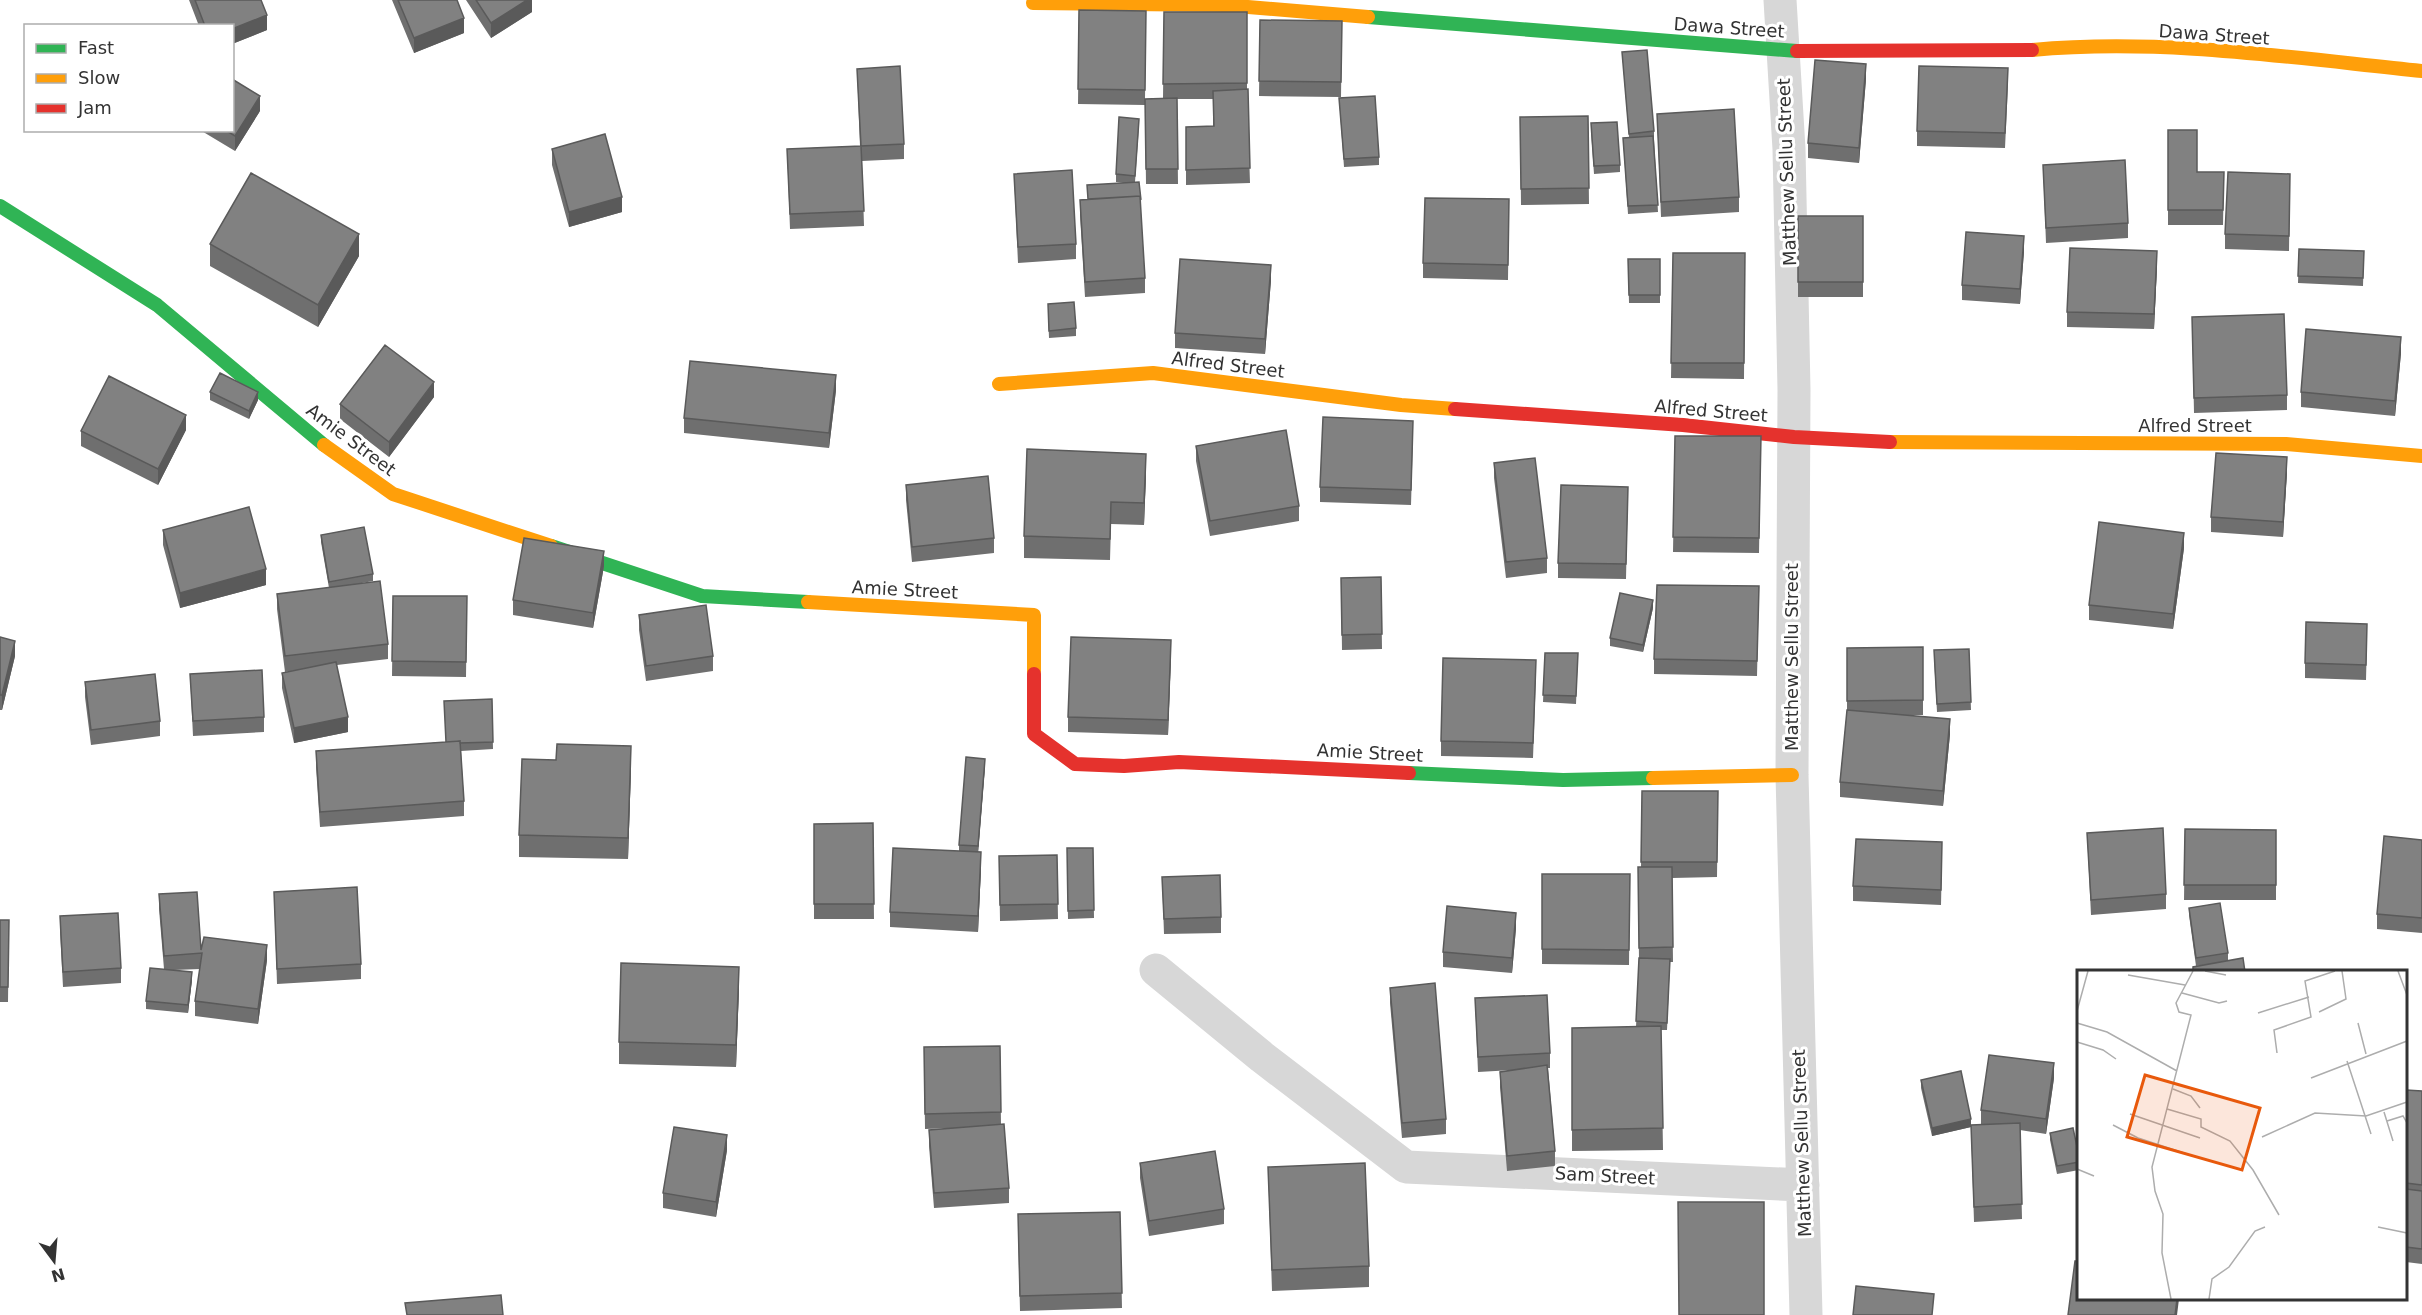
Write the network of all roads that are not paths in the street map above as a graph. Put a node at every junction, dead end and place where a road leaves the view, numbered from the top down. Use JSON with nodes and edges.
{"nodes":[{"id":1,"x":1780,"y":0,"type":"edge"},
{"id":2,"x":1033,"y":3,"type":"dead end"},
{"id":3,"x":1782,"y":51,"type":"junction"},
{"id":4,"x":2422,"y":71,"type":"edge"},
{"id":5,"x":0,"y":206,"type":"edge"},
{"id":6,"x":999,"y":384,"type":"dead end"},
{"id":7,"x":1794,"y":437,"type":"junction"},
{"id":8,"x":2422,"y":456,"type":"edge"},
{"id":9,"x":1791,"y":775,"type":"junction"},
{"id":10,"x":1156,"y":970,"type":"dead end"},
{"id":11,"x":1803,"y":1185,"type":"junction"},
{"id":12,"x":1806,"y":1315,"type":"edge"}],
"edges":[{"from":1,"to":3,"type":"street","name":"Matthew Sellu Street"},
{"from":2,"to":3,"type":"street","name":"Dawa Street"},
{"from":3,"to":4,"type":"street","name":"Dawa Street"},
{"from":3,"to":7,"type":"street","name":"Matthew Sellu Street"},
{"from":5,"to":9,"type":"street","name":"Amie Street"},
{"from":6,"to":7,"type":"street","name":"Alfred Street"},
{"from":7,"to":8,"type":"street","name":"Alfred Street"},
{"from":7,"to":9,"type":"street","name":"Matthew Sellu Street"},
{"from":9,"to":11,"type":"street","name":"Matthew Sellu Street"},
{"from":10,"to":11,"type":"street","name":"Sam Street"},
{"from":11,"to":12,"type":"street","name":"Matthew Sellu Street"}]}
